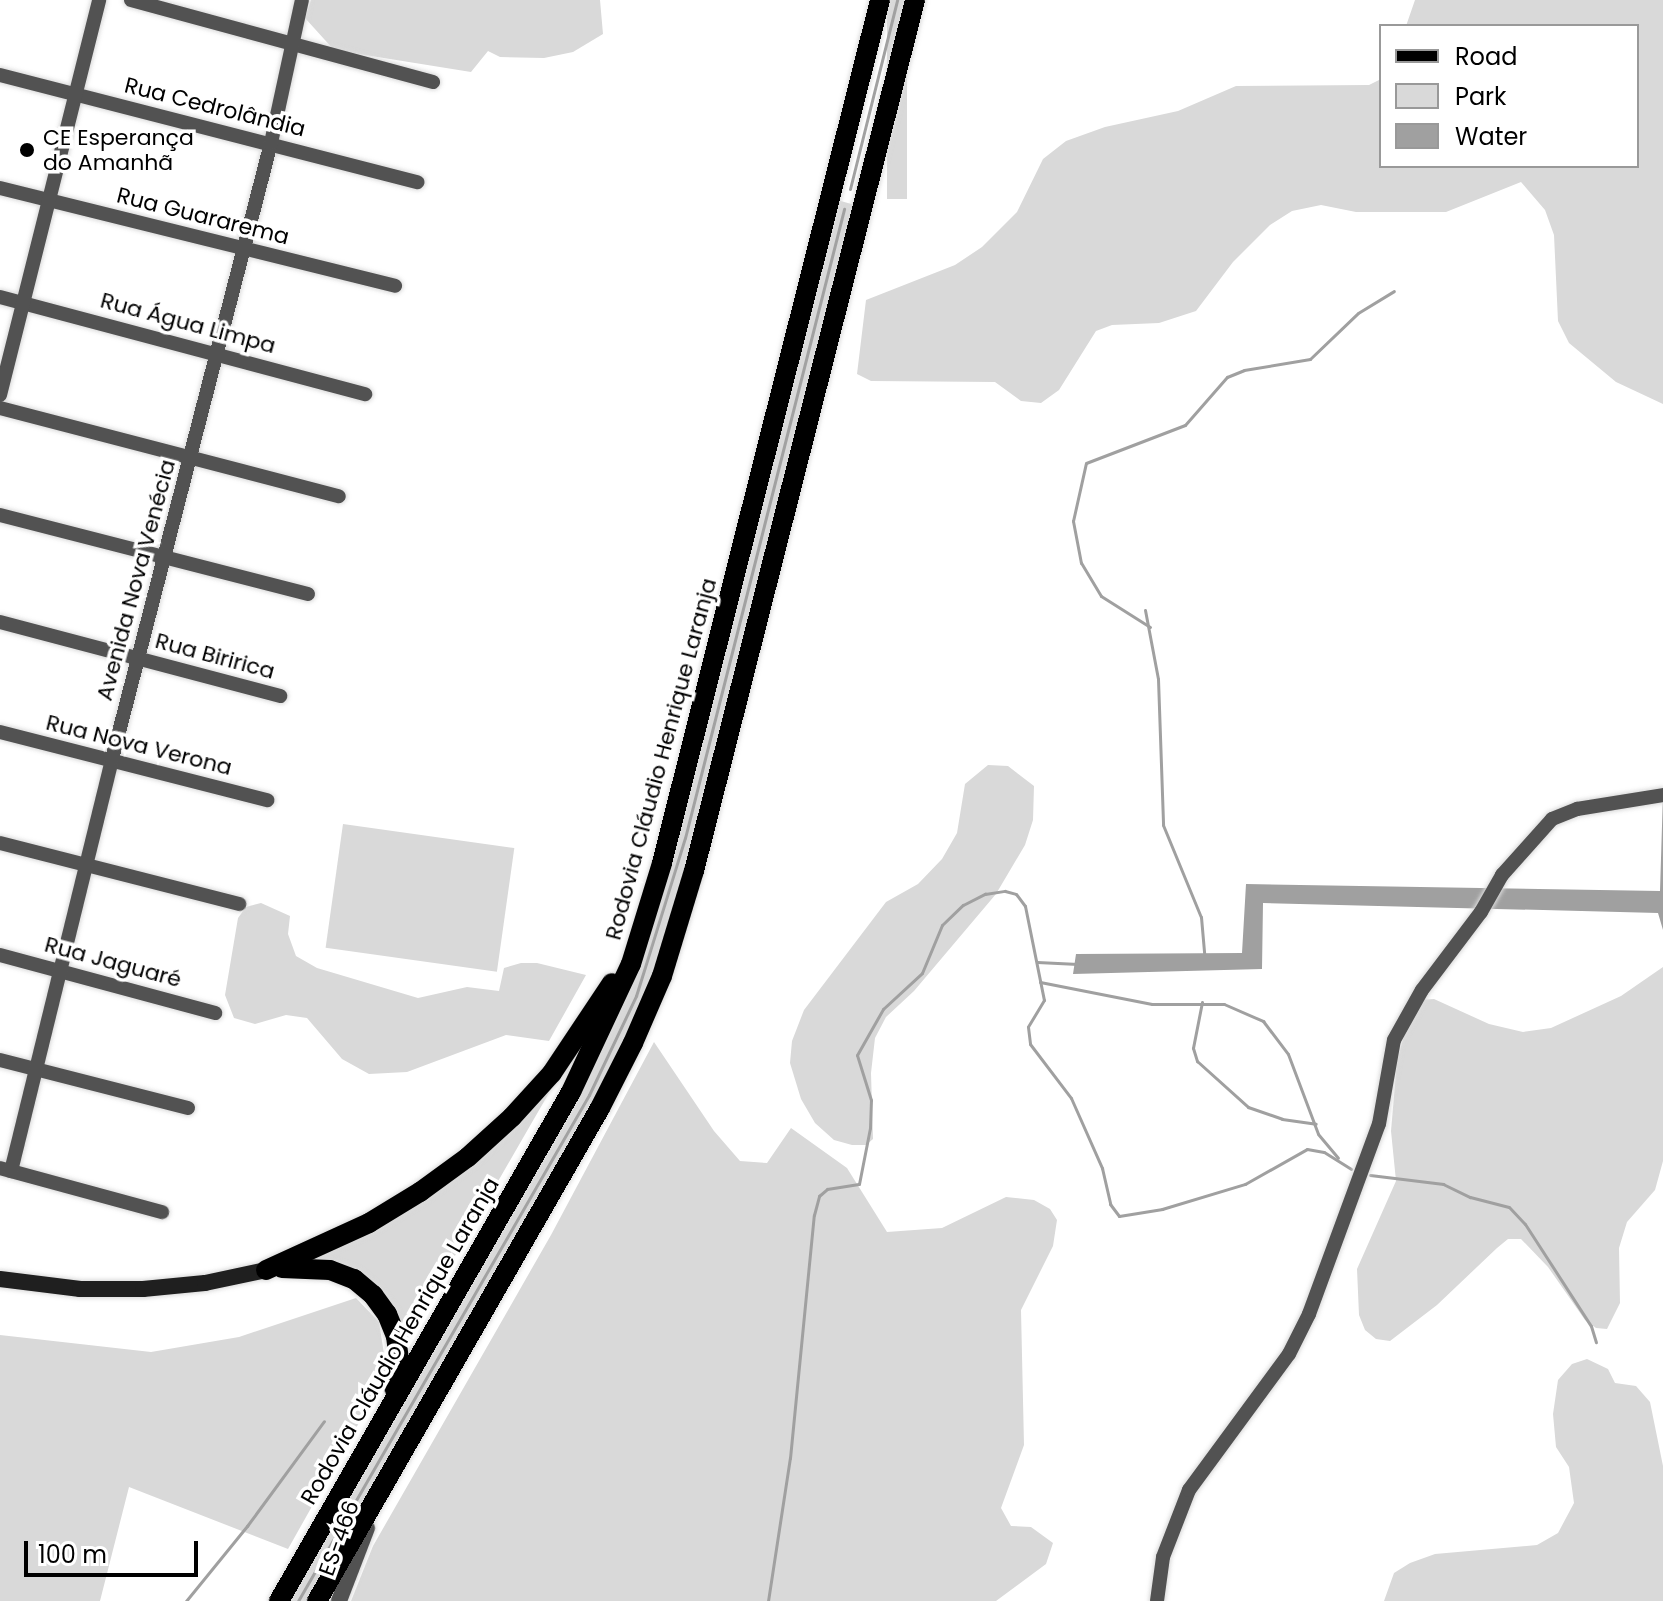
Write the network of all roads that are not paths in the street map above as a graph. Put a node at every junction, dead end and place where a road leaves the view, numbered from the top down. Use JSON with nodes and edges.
{"nodes":[{"id":1,"x":99,"y":0,"type":"edge"},
{"id":2,"x":131,"y":0,"type":"edge"},
{"id":3,"x":302,"y":0,"type":"edge"},
{"id":4,"x":880,"y":0,"type":"edge"},
{"id":5,"x":915,"y":0,"type":"edge"},
{"id":6,"x":293,"y":43,"type":"junction"},
{"id":7,"x":0,"y":75,"type":"edge"},
{"id":8,"x":433,"y":82,"type":"dead end"},
{"id":9,"x":74,"y":94,"type":"junction"},
{"id":10,"x":271,"y":143,"type":"junction"},
{"id":11,"x":418,"y":182,"type":"dead end"},
{"id":12,"x":0,"y":188,"type":"edge"},
{"id":13,"x":49,"y":201,"type":"junction"},
{"id":14,"x":244,"y":248,"type":"junction"},
{"id":15,"x":395,"y":286,"type":"dead end"},
{"id":16,"x":0,"y":297,"type":"edge"},
{"id":17,"x":24,"y":303,"type":"junction"},
{"id":18,"x":218,"y":353,"type":"junction"},
{"id":19,"x":365,"y":394,"type":"dead end"},
{"id":20,"x":0,"y":395,"type":"edge"},
{"id":21,"x":0,"y":408,"type":"edge"},
{"id":22,"x":191,"y":458,"type":"junction"},
{"id":23,"x":339,"y":496,"type":"dead end"},
{"id":24,"x":0,"y":515,"type":"edge"},
{"id":25,"x":165,"y":556,"type":"junction"},
{"id":26,"x":308,"y":594,"type":"dead end"},
{"id":27,"x":0,"y":622,"type":"edge"},
{"id":28,"x":137,"y":659,"type":"junction"},
{"id":29,"x":280,"y":696,"type":"dead end"},
{"id":30,"x":0,"y":732,"type":"edge"},
{"id":31,"x":112,"y":759,"type":"junction"},
{"id":32,"x":1657,"y":796,"type":"edge"},
{"id":33,"x":267,"y":800,"type":"dead end"},
{"id":34,"x":0,"y":843,"type":"edge"},
{"id":35,"x":662,"y":863,"type":"junction"},
{"id":36,"x":87,"y":864,"type":"junction"},
{"id":37,"x":239,"y":904,"type":"dead end"},
{"id":38,"x":0,"y":955,"type":"edge"},
{"id":39,"x":61,"y":971,"type":"junction"},
{"id":40,"x":215,"y":1013,"type":"dead end"},
{"id":41,"x":0,"y":1060,"type":"edge"},
{"id":42,"x":37,"y":1069,"type":"junction"},
{"id":43,"x":188,"y":1108,"type":"dead end"},
{"id":44,"x":6,"y":1169,"type":"edge"},
{"id":45,"x":162,"y":1212,"type":"dead end"},
{"id":46,"x":266,"y":1270,"type":"junction"},
{"id":47,"x":0,"y":1279,"type":"edge"},
{"id":48,"x":391,"y":1405,"type":"junction"},
{"id":49,"x":380,"y":1491,"type":"junction"},
{"id":50,"x":279,"y":1601,"type":"edge"},
{"id":51,"x":317,"y":1601,"type":"edge"},
{"id":52,"x":339,"y":1601,"type":"edge"},
{"id":53,"x":1157,"y":1601,"type":"edge"}],
"edges":[{"from":1,"to":9,"type":"street"},
{"from":2,"to":6,"type":"street"},
{"from":3,"to":6,"type":"street","name":"Avenida Nova Venécia"},
{"from":4,"to":35,"type":"main road","name":"Rodovia Cláudio Henrique Laranja"},
{"from":5,"to":49,"type":"main road"},
{"from":6,"to":8,"type":"street"},
{"from":6,"to":10,"type":"street","name":"Avenida Nova Venécia"},
{"from":7,"to":9,"type":"street","name":"Rua Cedrolândia"},
{"from":9,"to":10,"type":"street","name":"Rua Cedrolândia"},
{"from":9,"to":13,"type":"street"},
{"from":10,"to":11,"type":"street","name":"Rua Cedrolândia"},
{"from":10,"to":14,"type":"street","name":"Avenida Nova Venécia"},
{"from":12,"to":13,"type":"street","name":"Rua Guararema"},
{"from":13,"to":14,"type":"street","name":"Rua Guararema"},
{"from":13,"to":17,"type":"street"},
{"from":14,"to":15,"type":"street","name":"Rua Guararema"},
{"from":14,"to":18,"type":"street","name":"Avenida Nova Venécia"},
{"from":16,"to":17,"type":"street","name":"Rua Água Limpa"},
{"from":17,"to":18,"type":"street","name":"Rua Água Limpa"},
{"from":17,"to":20,"type":"street"},
{"from":18,"to":19,"type":"street","name":"Rua Água Limpa"},
{"from":18,"to":22,"type":"street","name":"Avenida Nova Venécia"},
{"from":21,"to":22,"type":"street"},
{"from":22,"to":23,"type":"street"},
{"from":22,"to":25,"type":"street","name":"Avenida Nova Venécia"},
{"from":24,"to":25,"type":"street"},
{"from":25,"to":26,"type":"street"},
{"from":25,"to":28,"type":"street","name":"Avenida Nova Venécia"},
{"from":27,"to":28,"type":"street","name":"Rua Biririca"},
{"from":28,"to":29,"type":"street","name":"Rua Biririca"},
{"from":28,"to":31,"type":"street","name":"Avenida Nova Venécia"},
{"from":30,"to":31,"type":"street","name":"Rua Nova Verona"},
{"from":31,"to":33,"type":"street","name":"Rua Nova Verona"},
{"from":31,"to":36,"type":"street","name":"Avenida Nova Venécia"},
{"from":32,"to":53,"type":"street"},
{"from":34,"to":36,"type":"street"},
{"from":35,"to":46,"type":"main road"},
{"from":35,"to":48,"type":"main road","name":"Rodovia Cláudio Henrique Laranja"},
{"from":36,"to":37,"type":"street"},
{"from":36,"to":39,"type":"street","name":"Avenida Nova Venécia"},
{"from":38,"to":39,"type":"street","name":"Rua Jaguaré"},
{"from":39,"to":40,"type":"street","name":"Rua Jaguaré"},
{"from":39,"to":42,"type":"street","name":"Avenida Nova Venécia"},
{"from":41,"to":42,"type":"street"},
{"from":42,"to":43,"type":"street"},
{"from":42,"to":44,"type":"street","name":"Avenida Nova Venécia"},
{"from":44,"to":45,"type":"street"},
{"from":46,"to":47,"type":"main road"},
{"from":46,"to":48,"type":"main road"},
{"from":48,"to":50,"type":"main road","name":"Rodovia Cláudio Henrique Laranja"},
{"from":49,"to":51,"type":"main road"},
{"from":49,"to":52,"type":"street","name":"ES-466"}]}
